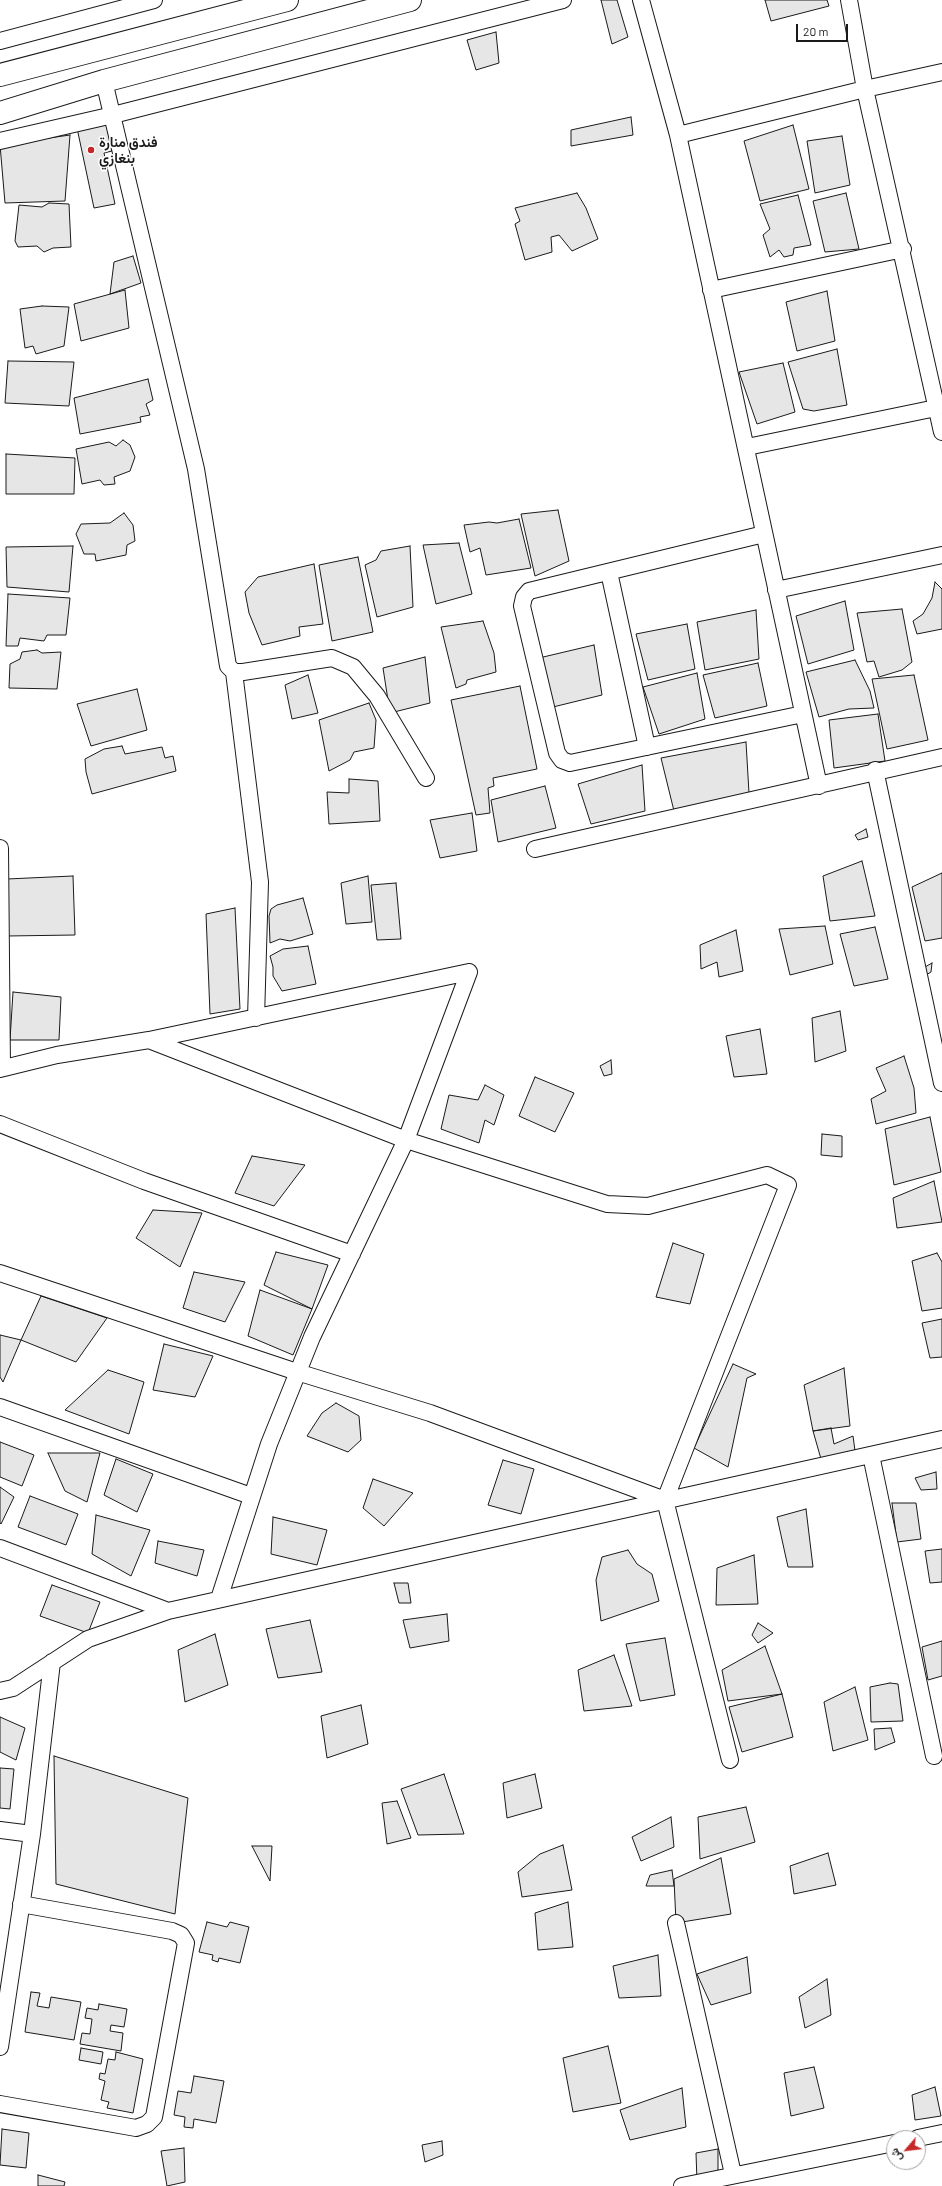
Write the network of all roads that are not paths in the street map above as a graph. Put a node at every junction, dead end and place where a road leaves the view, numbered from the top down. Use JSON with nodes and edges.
{"nodes":[{"id":1,"x":154,"y":0,"type":"edge"},
{"id":2,"x":286,"y":0,"type":"edge"},
{"id":3,"x":410,"y":0,"type":"edge"},
{"id":4,"x":563,"y":0,"type":"edge"},
{"id":5,"x":641,"y":0,"type":"edge"},
{"id":6,"x":849,"y":0,"type":"edge"},
{"id":7,"x":0,"y":40,"type":"edge"},
{"id":8,"x":942,"y":72,"type":"edge"},
{"id":9,"x":0,"y":75,"type":"edge"},
{"id":10,"x":104,"y":81,"type":"junction"},
{"id":11,"x":865,"y":88,"type":"junction"},
{"id":12,"x":0,"y":113,"type":"edge"},
{"id":13,"x":114,"y":115,"type":"junction"},
{"id":14,"x":678,"y":135,"type":"junction"},
{"id":15,"x":0,"y":140,"type":"edge"},
{"id":16,"x":903,"y":249,"type":"junction"},
{"id":17,"x":711,"y":290,"type":"junction"},
{"id":18,"x":936,"y":408,"type":"junction"},
{"id":19,"x":942,"y":432,"type":"edge"},
{"id":20,"x":747,"y":447,"type":"junction"},
{"id":21,"x":764,"y":534,"type":"junction"},
{"id":22,"x":942,"y":555,"type":"edge"},
{"id":23,"x":609,"y":572,"type":"junction"},
{"id":24,"x":776,"y":590,"type":"junction"},
{"id":25,"x":234,"y":672,"type":"junction"},
{"id":26,"x":803,"y":714,"type":"junction"},
{"id":27,"x":647,"y":747,"type":"junction"},
{"id":28,"x":942,"y":757,"type":"edge"},
{"id":29,"x":875,"y":770,"type":"junction"},
{"id":30,"x":426,"y":778,"type":"dead end"},
{"id":31,"x":818,"y":786,"type":"junction"},
{"id":32,"x":0,"y":848,"type":"edge"},
{"id":33,"x":535,"y":849,"type":"dead end"},
{"id":34,"x":1,"y":993,"type":"edge"},
{"id":35,"x":256,"y":1018,"type":"junction"},
{"id":36,"x":937,"y":1033,"type":"edge"},
{"id":37,"x":149,"y":1040,"type":"junction"},
{"id":38,"x":1,"y":1068,"type":"edge"},
{"id":39,"x":942,"y":1083,"type":"edge"},
{"id":40,"x":0,"y":1124,"type":"edge"},
{"id":41,"x":406,"y":1140,"type":"junction"},
{"id":42,"x":352,"y":1254,"type":"junction"},
{"id":43,"x":0,"y":1273,"type":"edge"},
{"id":44,"x":297,"y":1372,"type":"junction"},
{"id":45,"x":0,"y":1407,"type":"edge"},
{"id":46,"x":942,"y":1439,"type":"edge"},
{"id":47,"x":871,"y":1455,"type":"junction"},
{"id":48,"x":251,"y":1496,"type":"junction"},
{"id":49,"x":665,"y":1500,"type":"junction"},
{"id":50,"x":0,"y":1548,"type":"edge"},
{"id":51,"x":219,"y":1598,"type":"junction"},
{"id":52,"x":168,"y":1611,"type":"junction"},
{"id":53,"x":52,"y":1662,"type":"junction"},
{"id":54,"x":0,"y":1691,"type":"edge"},
{"id":55,"x":934,"y":1756,"type":"dead end"},
{"id":56,"x":730,"y":1760,"type":"dead end"},
{"id":57,"x":0,"y":1830,"type":"edge"},
{"id":58,"x":32,"y":1834,"type":"junction"},
{"id":59,"x":21,"y":1904,"type":"junction"},
{"id":60,"x":676,"y":1923,"type":"dead end"},
{"id":61,"x":6,"y":1967,"type":"edge"},
{"id":62,"x":0,"y":2047,"type":"edge"},
{"id":63,"x":0,"y":2104,"type":"edge"},
{"id":64,"x":942,"y":2133,"type":"edge"},
{"id":65,"x":926,"y":2136,"type":"edge"},
{"id":66,"x":886,"y":2145,"type":"edge"},
{"id":67,"x":733,"y":2174,"type":"junction"},
{"id":68,"x":682,"y":2186,"type":"edge"}],
"edges":[{"from":1,"to":7,"type":"street"},
{"from":2,"to":9,"type":"highway"},
{"from":3,"to":10,"type":"highway"},
{"from":4,"to":13,"type":"street"},
{"from":5,"to":14,"type":"street"},
{"from":6,"to":11,"type":"street"},
{"from":8,"to":11,"type":"street"},
{"from":10,"to":12,"type":"highway"},
{"from":10,"to":13,"type":"street"},
{"from":11,"to":14,"type":"street"},
{"from":11,"to":16,"type":"street"},
{"from":13,"to":15,"type":"street"},
{"from":13,"to":25,"type":"street"},
{"from":14,"to":17,"type":"street"},
{"from":16,"to":17,"type":"street"},
{"from":16,"to":18,"type":"street"},
{"from":17,"to":20,"type":"street"},
{"from":18,"to":19,"type":"street"},
{"from":18,"to":20,"type":"street"},
{"from":20,"to":21,"type":"street"},
{"from":21,"to":23,"type":"street"},
{"from":21,"to":24,"type":"street"},
{"from":22,"to":24,"type":"street"},
{"from":23,"to":27,"type":"street"},
{"from":23,"to":27,"type":"street"},
{"from":24,"to":26,"type":"street"},
{"from":25,"to":30,"type":"street"},
{"from":25,"to":35,"type":"street"},
{"from":26,"to":27,"type":"street"},
{"from":26,"to":31,"type":"street"},
{"from":28,"to":29,"type":"street"},
{"from":29,"to":31,"type":"street"},
{"from":29,"to":36,"type":"street"},
{"from":31,"to":33,"type":"street"},
{"from":32,"to":34,"type":"street"},
{"from":34,"to":38,"type":"street"},
{"from":35,"to":37,"type":"street"},
{"from":35,"to":41,"type":"street"},
{"from":36,"to":39,"type":"street"},
{"from":37,"to":38,"type":"street"},
{"from":37,"to":41,"type":"street"},
{"from":40,"to":42,"type":"street"},
{"from":41,"to":42,"type":"street"},
{"from":41,"to":49,"type":"street"},
{"from":42,"to":44,"type":"street"},
{"from":43,"to":44,"type":"street"},
{"from":44,"to":48,"type":"street"},
{"from":44,"to":49,"type":"street"},
{"from":45,"to":48,"type":"street"},
{"from":46,"to":47,"type":"street"},
{"from":47,"to":49,"type":"street"},
{"from":47,"to":55,"type":"street"},
{"from":48,"to":51,"type":"street"},
{"from":49,"to":51,"type":"street"},
{"from":49,"to":56,"type":"street"},
{"from":50,"to":52,"type":"street"},
{"from":51,"to":52,"type":"street"},
{"from":52,"to":53,"type":"street"},
{"from":53,"to":54,"type":"street"},
{"from":53,"to":58,"type":"street"},
{"from":57,"to":58,"type":"street"},
{"from":58,"to":59,"type":"street"},
{"from":59,"to":61,"type":"street"},
{"from":59,"to":63,"type":"street"},
{"from":60,"to":67,"type":"street"},
{"from":61,"to":62,"type":"street"},
{"from":64,"to":65,"type":"street"},
{"from":66,"to":67,"type":"street"},
{"from":67,"to":68,"type":"street"}]}
